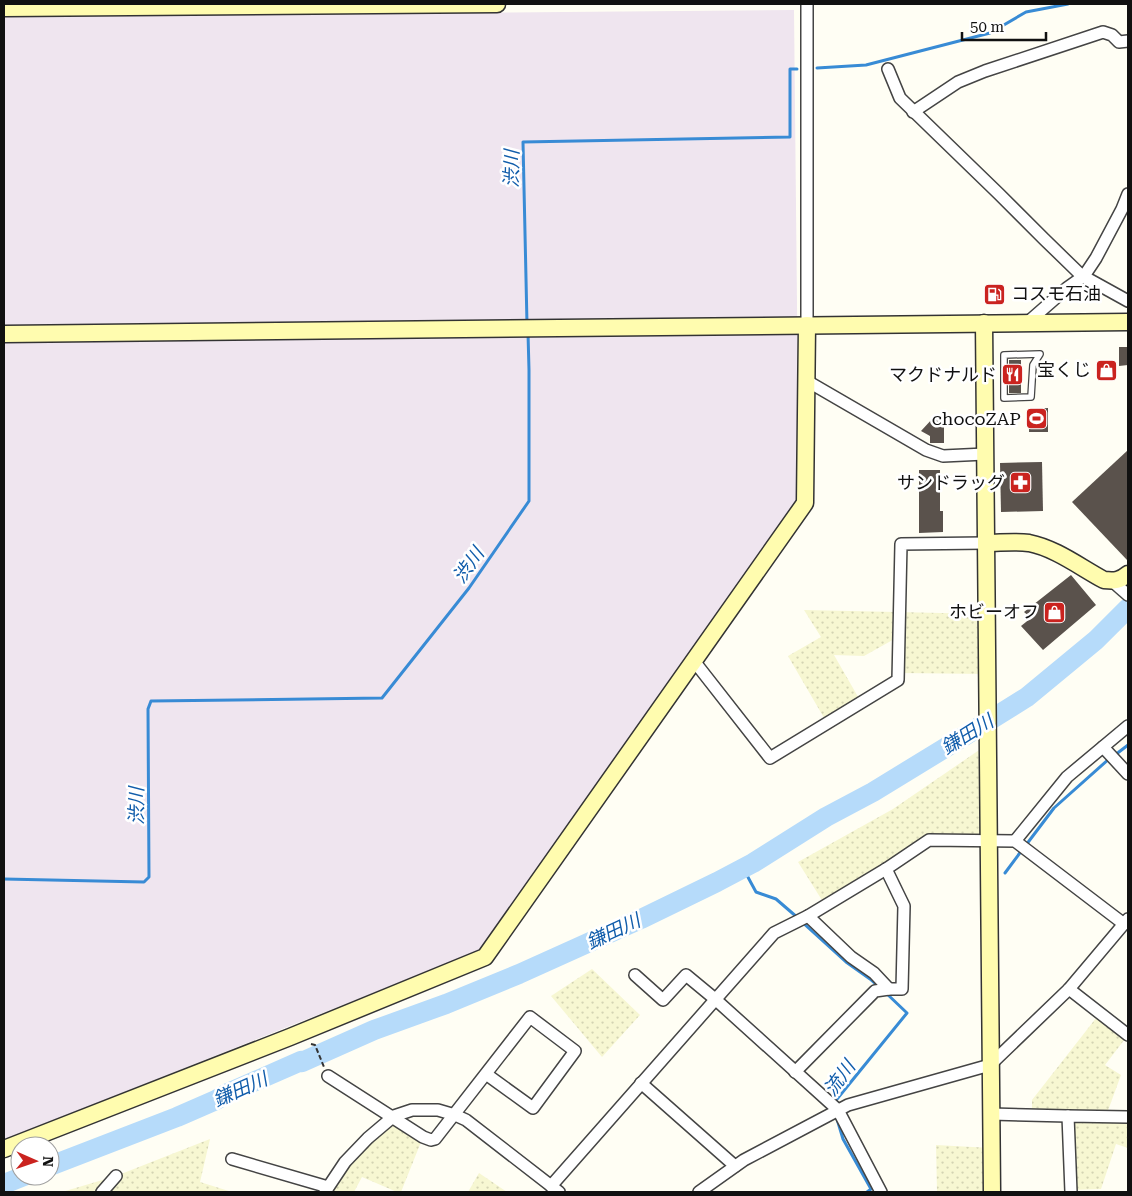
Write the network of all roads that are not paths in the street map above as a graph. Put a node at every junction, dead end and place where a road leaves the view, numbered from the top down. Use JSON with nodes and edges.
{"nodes":[{"id":1,"x":497,"y":4,"type":"edge"},
{"id":2,"x":807,"y":4,"type":"edge"},
{"id":3,"x":229,"y":5,"type":"edge"},
{"id":4,"x":4,"y":8,"type":"edge"},
{"id":5,"x":1128,"y":41,"type":"edge"},
{"id":6,"x":888,"y":69,"type":"dead end"},
{"id":7,"x":913,"y":112,"type":"junction"},
{"id":8,"x":1128,"y":194,"type":"edge"},
{"id":9,"x":1084,"y":276,"type":"junction"},
{"id":10,"x":1128,"y":301,"type":"edge"},
{"id":11,"x":1128,"y":322,"type":"edge"},
{"id":12,"x":984,"y":323,"type":"junction"},
{"id":13,"x":1027,"y":323,"type":"junction"},
{"id":14,"x":807,"y":325,"type":"junction"},
{"id":15,"x":4,"y":334,"type":"edge"},
{"id":16,"x":1040,"y":354,"type":"joint"},
{"id":17,"x":807,"y":381,"type":"junction"},
{"id":18,"x":985,"y":454,"type":"junction"},
{"id":19,"x":986,"y":543,"type":"junction"},
{"id":20,"x":1128,"y":574,"type":"edge"},
{"id":21,"x":1112,"y":581,"type":"junction"},
{"id":22,"x":1128,"y":595,"type":"edge"},
{"id":23,"x":694,"y":661,"type":"junction"},
{"id":24,"x":1128,"y":726,"type":"edge"},
{"id":25,"x":1103,"y":747,"type":"junction"},
{"id":26,"x":1128,"y":774,"type":"edge"},
{"id":27,"x":988,"y":841,"type":"junction"},
{"id":28,"x":1015,"y":841,"type":"junction"},
{"id":29,"x":886,"y":868,"type":"junction"},
{"id":30,"x":808,"y":916,"type":"junction"},
{"id":31,"x":1126,"y":921,"type":"edge"},
{"id":32,"x":635,"y":975,"type":"dead end"},
{"id":33,"x":889,"y":989,"type":"junction"},
{"id":34,"x":1069,"y":989,"type":"junction"},
{"id":35,"x":715,"y":999,"type":"junction"},
{"id":36,"x":1128,"y":1035,"type":"edge"},
{"id":37,"x":990,"y":1065,"type":"junction"},
{"id":38,"x":795,"y":1072,"type":"junction"},
{"id":39,"x":486,"y":1074,"type":"junction"},
{"id":40,"x":328,"y":1076,"type":"road end"},
{"id":41,"x":642,"y":1083,"type":"junction"},
{"id":42,"x":838,"y":1110,"type":"junction"},
{"id":43,"x":455,"y":1114,"type":"junction"},
{"id":44,"x":991,"y":1114,"type":"junction"},
{"id":45,"x":1068,"y":1116,"type":"junction"},
{"id":46,"x":1128,"y":1117,"type":"edge"},
{"id":47,"x":391,"y":1118,"type":"junction"},
{"id":48,"x":4,"y":1149,"type":"edge"},
{"id":49,"x":232,"y":1159,"type":"dead end"},
{"id":50,"x":735,"y":1166,"type":"junction"},
{"id":51,"x":116,"y":1176,"type":"dead end"},
{"id":52,"x":555,"y":1189,"type":"edge"},
{"id":53,"x":327,"y":1190,"type":"edge"},
{"id":54,"x":102,"y":1192,"type":"edge"},
{"id":55,"x":699,"y":1192,"type":"edge"},
{"id":56,"x":881,"y":1192,"type":"edge"},
{"id":57,"x":992,"y":1192,"type":"edge"},
{"id":58,"x":1071,"y":1192,"type":"edge"}],
"edges":[{"from":1,"to":3,"type":"street"},
{"from":2,"to":14,"type":"street"},
{"from":3,"to":4,"type":"street"},
{"from":5,"to":7,"type":"street"},
{"from":6,"to":7,"type":"street"},
{"from":7,"to":9,"type":"street"},
{"from":8,"to":9,"type":"street"},
{"from":9,"to":10,"type":"street"},
{"from":9,"to":13,"type":"street"},
{"from":11,"to":13,"type":"street"},
{"from":12,"to":13,"type":"street"},
{"from":12,"to":14,"type":"street"},
{"from":12,"to":18,"type":"street"},
{"from":14,"to":15,"type":"street"},
{"from":14,"to":17,"type":"street"},
{"from":16,"to":16,"type":"lane"},
{"from":17,"to":18,"type":"street"},
{"from":17,"to":23,"type":"street"},
{"from":18,"to":19,"type":"street"},
{"from":19,"to":21,"type":"street"},
{"from":19,"to":23,"type":"street"},
{"from":19,"to":27,"type":"street"},
{"from":20,"to":21,"type":"street"},
{"from":21,"to":22,"type":"street"},
{"from":23,"to":48,"type":"street"},
{"from":24,"to":25,"type":"street"},
{"from":25,"to":26,"type":"street"},
{"from":25,"to":28,"type":"street"},
{"from":27,"to":28,"type":"street"},
{"from":27,"to":29,"type":"street"},
{"from":27,"to":37,"type":"street"},
{"from":28,"to":31,"type":"street"},
{"from":29,"to":30,"type":"street"},
{"from":29,"to":33,"type":"street"},
{"from":30,"to":33,"type":"street"},
{"from":30,"to":35,"type":"street"},
{"from":31,"to":34,"type":"street"},
{"from":32,"to":35,"type":"street"},
{"from":33,"to":38,"type":"street"},
{"from":34,"to":36,"type":"street"},
{"from":34,"to":37,"type":"street"},
{"from":35,"to":38,"type":"street"},
{"from":35,"to":41,"type":"street"},
{"from":37,"to":42,"type":"street"},
{"from":37,"to":44,"type":"street"},
{"from":38,"to":42,"type":"street"},
{"from":39,"to":39,"type":"street"},
{"from":39,"to":43,"type":"street"},
{"from":40,"to":47,"type":"street"},
{"from":41,"to":50,"type":"street"},
{"from":41,"to":52,"type":"street"},
{"from":42,"to":50,"type":"street"},
{"from":42,"to":56,"type":"street"},
{"from":43,"to":47,"type":"street"},
{"from":43,"to":47,"type":"street"},
{"from":43,"to":52,"type":"street"},
{"from":44,"to":45,"type":"street"},
{"from":44,"to":57,"type":"street"},
{"from":45,"to":46,"type":"street"},
{"from":45,"to":58,"type":"street"},
{"from":47,"to":53,"type":"street"},
{"from":49,"to":53,"type":"street"},
{"from":50,"to":55,"type":"street"},
{"from":51,"to":54,"type":"street"}]}
